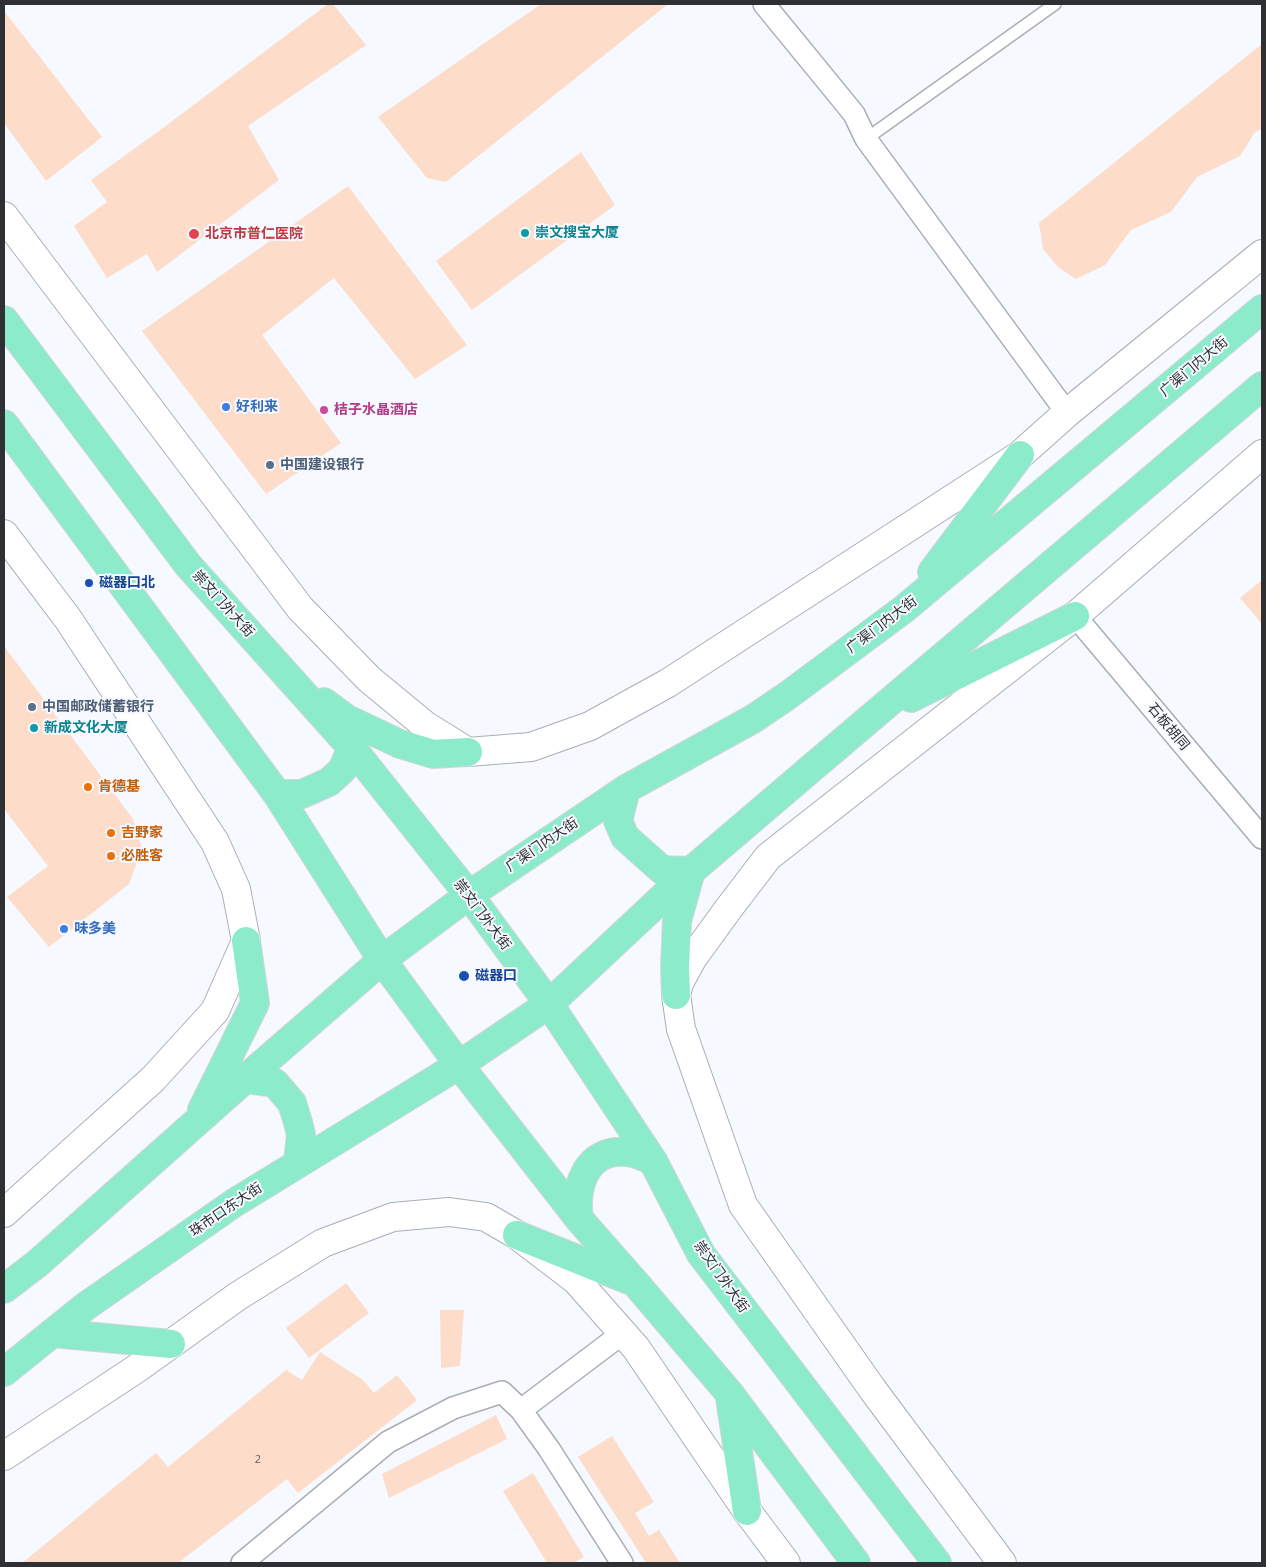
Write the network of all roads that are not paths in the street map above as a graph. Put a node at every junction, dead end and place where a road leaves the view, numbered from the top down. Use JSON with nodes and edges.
{"nodes":[{"id":1,"x":764,"y":4,"type":"edge"},
{"id":2,"x":1055,"y":4,"type":"edge"},
{"id":3,"x":866,"y":139,"type":"junction"},
{"id":4,"x":4,"y":216,"type":"edge"},
{"id":5,"x":1262,"y":254,"type":"edge"},
{"id":6,"x":1262,"y":309,"type":"edge"},
{"id":7,"x":4,"y":320,"type":"edge"},
{"id":8,"x":1262,"y":386,"type":"edge"},
{"id":9,"x":1067,"y":413,"type":"junction"},
{"id":10,"x":4,"y":424,"type":"edge"},
{"id":11,"x":1262,"y":454,"type":"edge"},
{"id":12,"x":1020,"y":455,"type":"junction"},
{"id":13,"x":4,"y":534,"type":"edge"},
{"id":14,"x":904,"y":609,"type":"junction"},
{"id":15,"x":1075,"y":616,"type":"junction"},
{"id":16,"x":280,"y":669,"type":"junction"},
{"id":17,"x":874,"y":716,"type":"junction"},
{"id":18,"x":352,"y":748,"type":"junction"},
{"id":19,"x":468,"y":752,"type":"junction"},
{"id":20,"x":626,"y":789,"type":"junction"},
{"id":21,"x":277,"y":794,"type":"junction"},
{"id":22,"x":1262,"y":838,"type":"edge"},
{"id":23,"x":691,"y":872,"type":"junction"},
{"id":24,"x":468,"y":895,"type":"junction"},
{"id":25,"x":246,"y":941,"type":"junction"},
{"id":26,"x":382,"y":960,"type":"junction"},
{"id":27,"x":676,"y":995,"type":"junction"},
{"id":28,"x":549,"y":1004,"type":"junction"},
{"id":29,"x":459,"y":1065,"type":"junction"},
{"id":30,"x":245,"y":1078,"type":"junction"},
{"id":31,"x":196,"y":1122,"type":"junction"},
{"id":32,"x":653,"y":1160,"type":"junction"},
{"id":33,"x":298,"y":1162,"type":"junction"},
{"id":34,"x":4,"y":1213,"type":"edge"},
{"id":35,"x":579,"y":1219,"type":"junction"},
{"id":36,"x":517,"y":1235,"type":"junction"},
{"id":37,"x":38,"y":1263,"type":"junction"},
{"id":38,"x":4,"y":1273,"type":"edge"},
{"id":39,"x":635,"y":1282,"type":"junction"},
{"id":40,"x":4,"y":1289,"type":"edge"},
{"id":41,"x":52,"y":1333,"type":"junction"},
{"id":42,"x":623,"y":1333,"type":"junction"},
{"id":43,"x":171,"y":1344,"type":"junction"},
{"id":44,"x":4,"y":1372,"type":"edge"},
{"id":45,"x":730,"y":1394,"type":"junction"},
{"id":46,"x":521,"y":1410,"type":"junction"},
{"id":47,"x":4,"y":1456,"type":"edge"},
{"id":48,"x":747,"y":1511,"type":"junction"},
{"id":49,"x":242,"y":1563,"type":"edge"},
{"id":50,"x":622,"y":1563,"type":"edge"},
{"id":51,"x":786,"y":1563,"type":"edge"},
{"id":52,"x":856,"y":1563,"type":"edge"},
{"id":53,"x":936,"y":1563,"type":"edge"},
{"id":54,"x":1002,"y":1563,"type":"edge"}],
"edges":[{"from":1,"to":3,"type":"street"},
{"from":2,"to":3,"type":"lane"},
{"from":3,"to":9,"type":"street"},
{"from":4,"to":19,"type":"street"},
{"from":5,"to":9,"type":"street"},
{"from":6,"to":14,"type":"main road","name":"广渠门内大街"},
{"from":7,"to":16,"type":"main road","name":"崇文门外大街"},
{"from":8,"to":17,"type":"main road"},
{"from":9,"to":12,"type":"street"},
{"from":10,"to":21,"type":"main road"},
{"from":11,"to":15,"type":"street"},
{"from":12,"to":14,"type":"main road"},
{"from":12,"to":19,"type":"street"},
{"from":13,"to":25,"type":"street"},
{"from":14,"to":20,"type":"main road","name":"广渠门内大街"},
{"from":15,"to":17,"type":"main road"},
{"from":15,"to":22,"type":"street","name":"石板胡同"},
{"from":15,"to":27,"type":"street"},
{"from":16,"to":18,"type":"main road","name":"崇文门外大街"},
{"from":16,"to":19,"type":"main road"},
{"from":17,"to":23,"type":"main road"},
{"from":18,"to":21,"type":"main road"},
{"from":18,"to":24,"type":"main road","name":"崇文门外大街"},
{"from":20,"to":23,"type":"main road"},
{"from":20,"to":24,"type":"main road","name":"广渠门内大街"},
{"from":21,"to":26,"type":"main road"},
{"from":23,"to":27,"type":"main road"},
{"from":23,"to":28,"type":"main road"},
{"from":24,"to":26,"type":"main road","name":"广渠门内大街"},
{"from":24,"to":28,"type":"main road","name":"崇文门外大街"},
{"from":25,"to":31,"type":"main road"},
{"from":25,"to":34,"type":"street"},
{"from":26,"to":29,"type":"main road"},
{"from":26,"to":30,"type":"main road","name":"广渠门内大街"},
{"from":27,"to":54,"type":"street"},
{"from":28,"to":29,"type":"main road","name":"珠市口东大街"},
{"from":28,"to":32,"type":"main road","name":"崇文门外大街"},
{"from":29,"to":33,"type":"main road","name":"珠市口东大街"},
{"from":29,"to":35,"type":"main road"},
{"from":30,"to":31,"type":"main road","name":"广渠门内大街"},
{"from":30,"to":33,"type":"main road"},
{"from":31,"to":37,"type":"main road"},
{"from":32,"to":35,"type":"main road"},
{"from":32,"to":53,"type":"main road","name":"崇文门外大街"},
{"from":33,"to":41,"type":"main road","name":"珠市口东大街"},
{"from":35,"to":39,"type":"main road"},
{"from":36,"to":39,"type":"main road"},
{"from":36,"to":42,"type":"street"},
{"from":36,"to":43,"type":"street"},
{"from":37,"to":38,"type":"main road"},
{"from":37,"to":40,"type":"main road"},
{"from":39,"to":45,"type":"main road"},
{"from":41,"to":43,"type":"main road"},
{"from":41,"to":44,"type":"main road","name":"珠市口东大街"},
{"from":42,"to":46,"type":"street"},
{"from":42,"to":48,"type":"street"},
{"from":43,"to":47,"type":"street"},
{"from":45,"to":48,"type":"main road"},
{"from":45,"to":52,"type":"main road"},
{"from":46,"to":49,"type":"street"},
{"from":46,"to":50,"type":"street"},
{"from":48,"to":51,"type":"street"}]}
